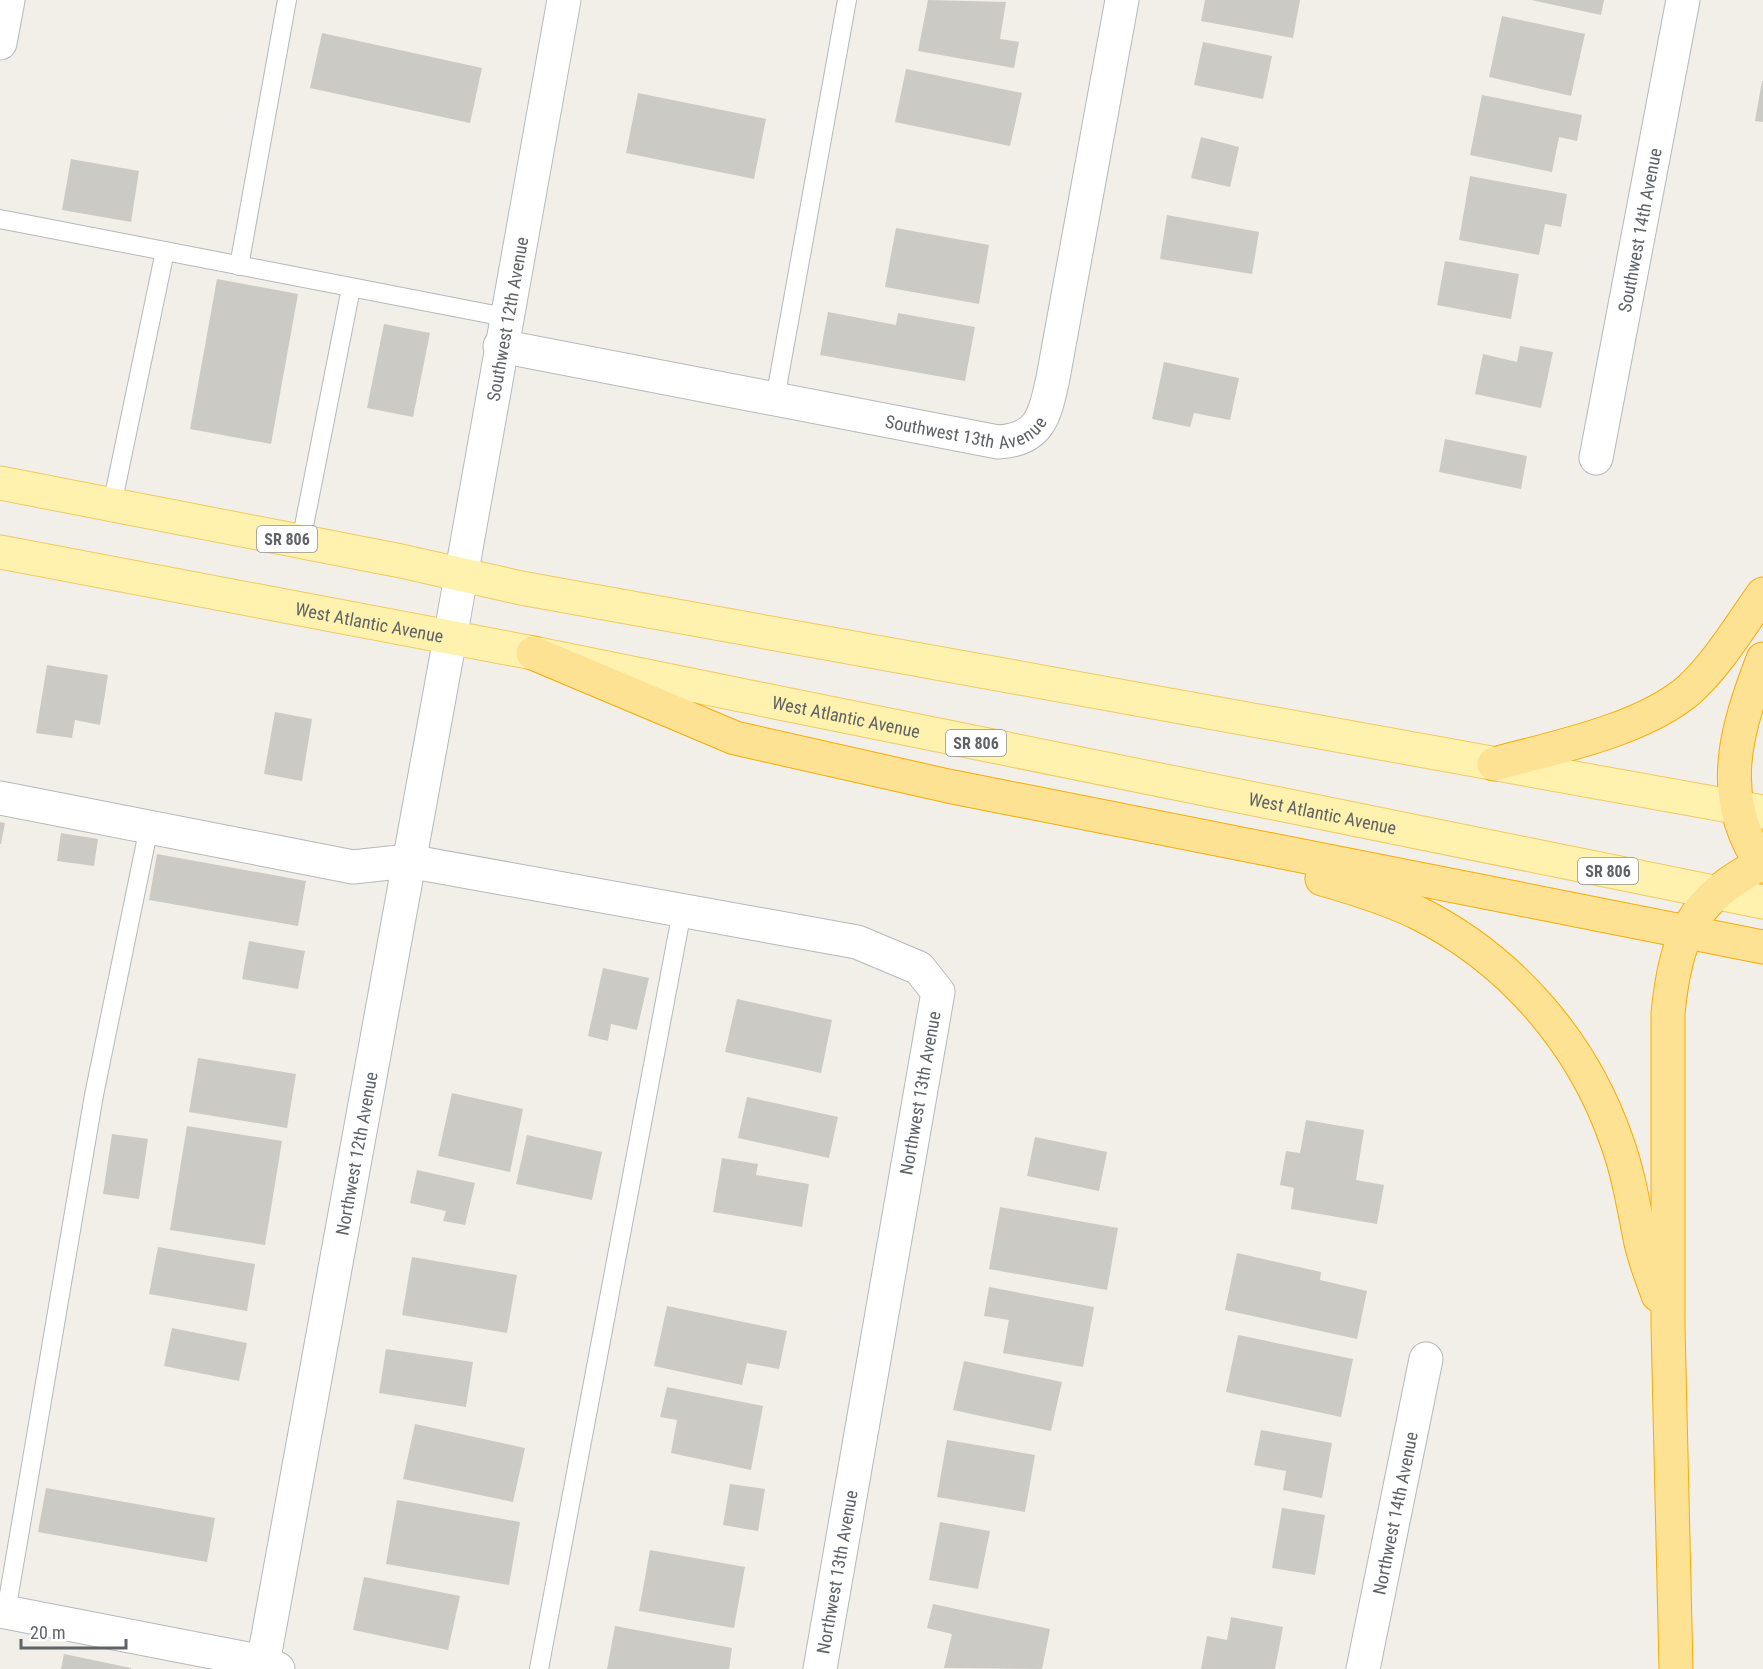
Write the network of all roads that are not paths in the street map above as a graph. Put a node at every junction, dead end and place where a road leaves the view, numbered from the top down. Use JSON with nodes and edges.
{"nodes":[{"id":1,"x":8,"y":0,"type":"edge"},
{"id":2,"x":287,"y":0,"type":"edge"},
{"id":3,"x":564,"y":0,"type":"edge"},
{"id":4,"x":847,"y":0,"type":"edge"},
{"id":5,"x":1122,"y":0,"type":"edge"},
{"id":6,"x":1683,"y":0,"type":"edge"},
{"id":7,"x":0,"y":43,"type":"edge"},
{"id":8,"x":0,"y":219,"type":"edge"},
{"id":9,"x":165,"y":251,"type":"junction"},
{"id":10,"x":239,"y":266,"type":"junction"},
{"id":11,"x":351,"y":288,"type":"junction"},
{"id":12,"x":503,"y":332,"type":"junction"},
{"id":13,"x":775,"y":399,"type":"junction"},
{"id":14,"x":1596,"y":458,"type":"dead end"},
{"id":15,"x":0,"y":483,"type":"edge"},
{"id":16,"x":112,"y":505,"type":"junction"},
{"id":17,"x":301,"y":541,"type":"junction"},
{"id":18,"x":0,"y":552,"type":"edge"},
{"id":19,"x":461,"y":574,"type":"junction"},
{"id":20,"x":1763,"y":594,"type":"edge"},
{"id":21,"x":450,"y":638,"type":"junction"},
{"id":22,"x":533,"y":653,"type":"junction"},
{"id":23,"x":1763,"y":659,"type":"edge"},
{"id":24,"x":1494,"y":764,"type":"junction"},
{"id":25,"x":0,"y":798,"type":"edge"},
{"id":26,"x":1750,"y":810,"type":"edge"},
{"id":27,"x":1145,"y":825,"type":"junction"},
{"id":28,"x":149,"y":827,"type":"junction"},
{"id":29,"x":408,"y":861,"type":"junction"},
{"id":30,"x":1762,"y":864,"type":"edge"},
{"id":31,"x":1715,"y":892,"type":"junction"},
{"id":32,"x":1763,"y":902,"type":"edge"},
{"id":33,"x":682,"y":910,"type":"junction"},
{"id":34,"x":1686,"y":932,"type":"junction"},
{"id":35,"x":1763,"y":947,"type":"edge"},
{"id":36,"x":1668,"y":1326,"type":"junction"},
{"id":37,"x":1426,"y":1359,"type":"dead end"},
{"id":38,"x":3,"y":1611,"type":"edge"},
{"id":39,"x":268,"y":1667,"type":"edge"},
{"id":40,"x":539,"y":1669,"type":"edge"},
{"id":41,"x":820,"y":1669,"type":"edge"},
{"id":42,"x":1363,"y":1669,"type":"edge"},
{"id":43,"x":1676,"y":1669,"type":"edge"}],
"edges":[{"from":1,"to":7,"type":"street"},
{"from":2,"to":10,"type":"lane"},
{"from":3,"to":12,"type":"street","name":"Southwest 12th Avenue"},
{"from":4,"to":13,"type":"lane"},
{"from":5,"to":13,"type":"street","name":"Southwest 13th Avenue"},
{"from":6,"to":14,"type":"street","name":"Southwest 14th Avenue"},
{"from":8,"to":9,"type":"lane"},
{"from":9,"to":10,"type":"lane"},
{"from":9,"to":16,"type":"lane"},
{"from":10,"to":11,"type":"lane"},
{"from":11,"to":12,"type":"lane"},
{"from":11,"to":17,"type":"lane"},
{"from":12,"to":13,"type":"street","name":"Southwest 13th Avenue"},
{"from":12,"to":19,"type":"street","name":"Southwest 12th Avenue"},
{"from":15,"to":16,"type":"main road","number":"SR 806"},
{"from":16,"to":17,"type":"main road","number":"SR 806"},
{"from":17,"to":19,"type":"main road","number":"SR 806"},
{"from":18,"to":21,"type":"main road","name":"West Atlantic Avenue","number":"SR 806"},
{"from":19,"to":21,"type":"street","name":"Southwest 12th Avenue"},
{"from":19,"to":24,"type":"main road","number":"SR 806"},
{"from":20,"to":24,"type":"highway"},
{"from":21,"to":22,"type":"main road","name":"West Atlantic Avenue","number":"SR 806"},
{"from":21,"to":29,"type":"street","name":"Northwest 12th Avenue"},
{"from":22,"to":27,"type":"highway"},
{"from":22,"to":31,"type":"main road","name":"West Atlantic Avenue","number":"SR 806"},
{"from":23,"to":26,"type":"highway"},
{"from":24,"to":26,"type":"main road","number":"SR 806"},
{"from":25,"to":28,"type":"street","name":"Northwest 13th Avenue"},
{"from":26,"to":30,"type":"highway"},
{"from":27,"to":34,"type":"highway"},
{"from":27,"to":36,"type":"highway"},
{"from":28,"to":29,"type":"street","name":"Northwest 13th Avenue"},
{"from":28,"to":38,"type":"lane"},
{"from":29,"to":33,"type":"street","name":"Northwest 13th Avenue"},
{"from":29,"to":39,"type":"street","name":"Northwest 12th Avenue"},
{"from":30,"to":31,"type":"highway"},
{"from":31,"to":32,"type":"main road","name":"West Atlantic Avenue","number":"SR 806"},
{"from":31,"to":34,"type":"highway"},
{"from":33,"to":40,"type":"lane"},
{"from":33,"to":41,"type":"street","name":"Northwest 13th Avenue"},
{"from":34,"to":35,"type":"highway"},
{"from":34,"to":36,"type":"highway"},
{"from":36,"to":43,"type":"highway"},
{"from":37,"to":42,"type":"street","name":"Northwest 14th Avenue"},
{"from":38,"to":39,"type":"street"}]}
